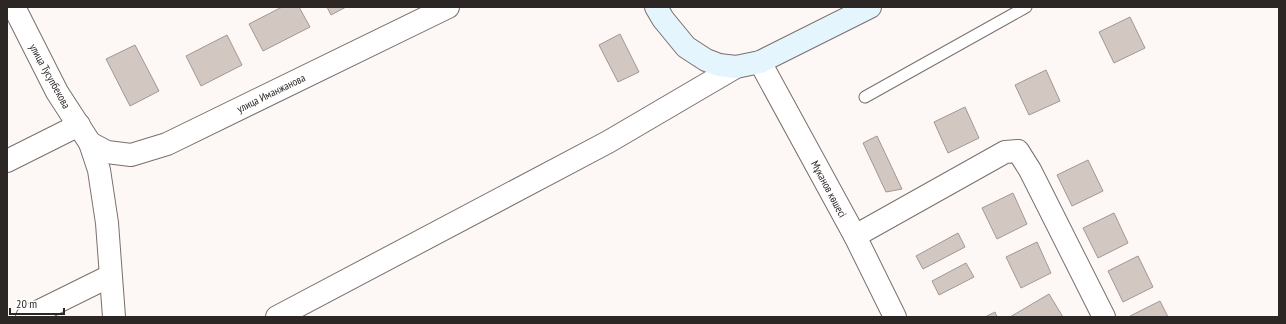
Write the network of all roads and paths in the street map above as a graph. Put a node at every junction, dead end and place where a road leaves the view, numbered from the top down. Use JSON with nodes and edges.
{"nodes":[{"id":1,"x":14,"y":7,"type":"edge"},
{"id":2,"x":448,"y":7,"type":"edge"},
{"id":3,"x":656,"y":7,"type":"edge"},
{"id":4,"x":870,"y":7,"type":"edge"},
{"id":5,"x":1026,"y":7,"type":"edge"},
{"id":6,"x":760,"y":62,"type":"junction"},
{"id":7,"x":736,"y":67,"type":"junction"},
{"id":8,"x":865,"y":97,"type":"dead end"},
{"id":9,"x":84,"y":134,"type":"junction"},
{"id":10,"x":7,"y":161,"type":"edge"},
{"id":11,"x":855,"y":236,"type":"junction"},
{"id":12,"x":110,"y":276,"type":"junction"},
{"id":13,"x":27,"y":317,"type":"edge"},
{"id":14,"x":114,"y":317,"type":"edge"},
{"id":15,"x":277,"y":317,"type":"edge"},
{"id":16,"x":895,"y":317,"type":"edge"},
{"id":17,"x":1104,"y":317,"type":"edge"}],
"edges":[{"from":1,"to":9,"type":"street","name":"улица Тусупбекова"},
{"from":2,"to":9,"type":"street","name":"улица Иманжанова"},
{"from":3,"to":7,"type":"main road"},
{"from":4,"to":6,"type":"main road"},
{"from":5,"to":8,"type":"lane"},
{"from":6,"to":7,"type":"main road"},
{"from":6,"to":11,"type":"street","name":"Мұканов көшесі"},
{"from":7,"to":15,"type":"street"},
{"from":9,"to":10,"type":"street"},
{"from":9,"to":12,"type":"street","name":"улица Тусупбекова"},
{"from":11,"to":16,"type":"street","name":"Мұканов көшесі"},
{"from":11,"to":17,"type":"street"},
{"from":12,"to":13,"type":"street"},
{"from":12,"to":14,"type":"street","name":"улица Тусупбекова"}]}
